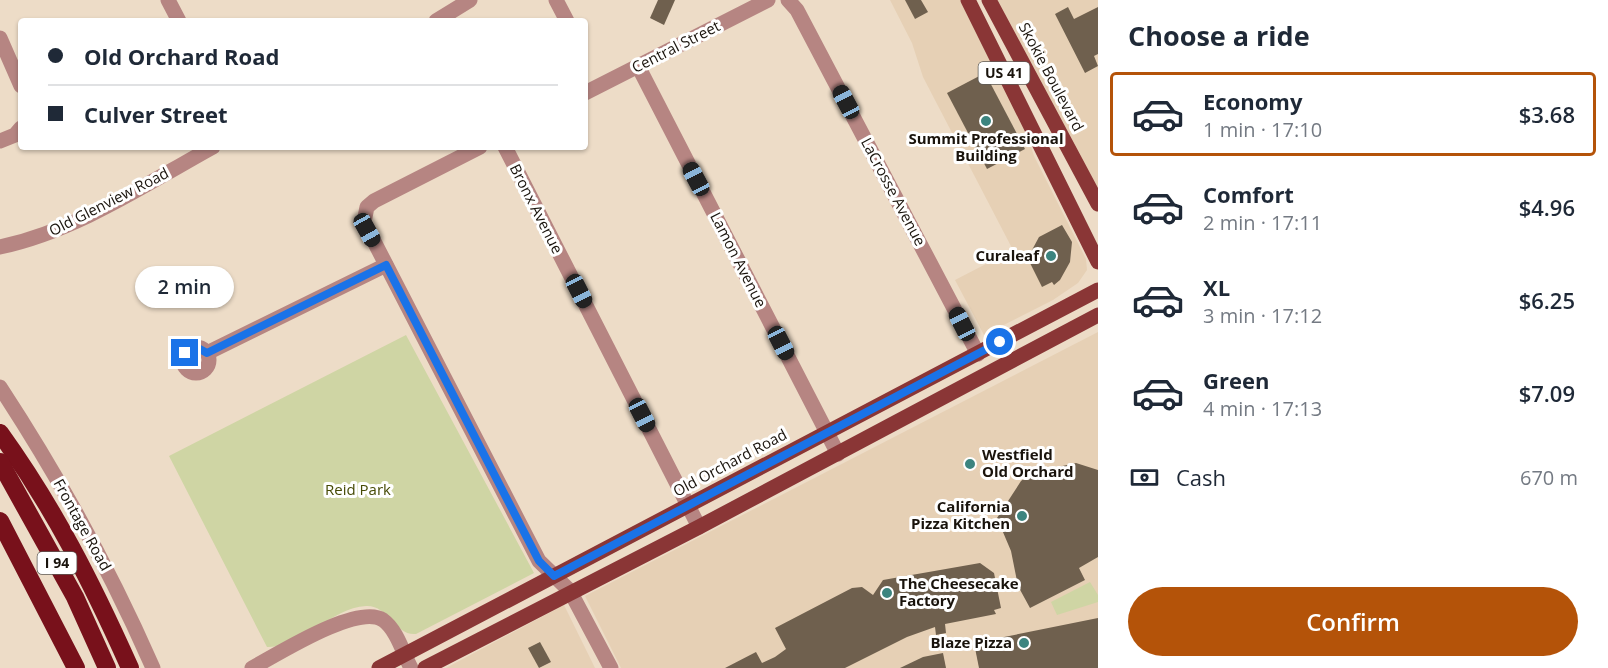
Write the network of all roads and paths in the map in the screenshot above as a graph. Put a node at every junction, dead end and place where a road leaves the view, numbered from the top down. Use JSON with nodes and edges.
{"nodes":[{"id":1,"x":168,"y":0,"type":"edge"},
{"id":2,"x":470,"y":0,"type":"edge"},
{"id":3,"x":556,"y":0,"type":"edge"},
{"id":4,"x":768,"y":0,"type":"edge"},
{"id":5,"x":788,"y":0,"type":"edge"},
{"id":6,"x":968,"y":0,"type":"edge"},
{"id":7,"x":989,"y":0,"type":"edge"},
{"id":8,"x":177,"y":18,"type":"edge"},
{"id":9,"x":441,"y":18,"type":"edge"},
{"id":10,"x":565,"y":18,"type":"edge"},
{"id":11,"x":0,"y":38,"type":"edge"},
{"id":12,"x":638,"y":66,"type":"junction"},
{"id":13,"x":18,"y":79,"type":"edge"},
{"id":14,"x":588,"y":91,"type":"edge"},
{"id":15,"x":18,"y":133,"type":"edge"},
{"id":16,"x":0,"y":141,"type":"edge"},
{"id":17,"x":208,"y":150,"type":"edge"},
{"id":18,"x":474,"y":150,"type":"edge"},
{"id":19,"x":507,"y":150,"type":"edge"},
{"id":20,"x":1098,"y":204,"type":"edge"},
{"id":21,"x":0,"y":246,"type":"edge"},
{"id":22,"x":1098,"y":262,"type":"edge"},
{"id":23,"x":386,"y":265,"type":"junction"},
{"id":24,"x":1098,"y":290,"type":"edge"},
{"id":25,"x":1098,"y":315,"type":"edge"},
{"id":26,"x":207,"y":353,"type":"dead end"},
{"id":27,"x":978,"y":354,"type":"junction"},
{"id":28,"x":0,"y":387,"type":"edge"},
{"id":29,"x":0,"y":433,"type":"edge"},
{"id":30,"x":827,"y":433,"type":"junction"},
{"id":31,"x":838,"y":454,"type":"junction"},
{"id":32,"x":0,"y":462,"type":"edge"},
{"id":33,"x":689,"y":506,"type":"junction"},
{"id":34,"x":0,"y":520,"type":"edge"},
{"id":35,"x":699,"y":527,"type":"junction"},
{"id":36,"x":554,"y":576,"type":"junction"},
{"id":37,"x":570,"y":591,"type":"junction"},
{"id":38,"x":408,"y":661,"type":"edge"},
{"id":39,"x":75,"y":668,"type":"edge"},
{"id":40,"x":107,"y":668,"type":"edge"},
{"id":41,"x":130,"y":668,"type":"edge"},
{"id":42,"x":153,"y":668,"type":"edge"},
{"id":43,"x":252,"y":668,"type":"edge"},
{"id":44,"x":379,"y":668,"type":"edge"},
{"id":45,"x":425,"y":668,"type":"edge"},
{"id":46,"x":611,"y":668,"type":"edge"}],
"edges":[{"from":1,"to":8,"type":"street"},
{"from":2,"to":9,"type":"street"},
{"from":3,"to":10,"type":"street"},
{"from":4,"to":12,"type":"street","name":"Central Street"},
{"from":5,"to":27,"type":"street","name":"LaCrosse Avenue"},
{"from":6,"to":22,"type":"main road","number":"US 41"},
{"from":7,"to":20,"type":"main road","name":"Skokie Boulevard","number":"US 41"},
{"from":11,"to":13,"type":"street"},
{"from":12,"to":14,"type":"street","name":"Central Street"},
{"from":12,"to":30,"type":"street","name":"Lamon Avenue"},
{"from":15,"to":16,"type":"street"},
{"from":17,"to":21,"type":"street","name":"Old Glenview Road"},
{"from":18,"to":23,"type":"street"},
{"from":19,"to":33,"type":"street","name":"Bronx Avenue"},
{"from":23,"to":26,"type":"street"},
{"from":23,"to":36,"type":"street"},
{"from":24,"to":27,"type":"main road","name":"Old Orchard Road"},
{"from":25,"to":31,"type":"main road"},
{"from":27,"to":30,"type":"main road","name":"Old Orchard Road"},
{"from":28,"to":42,"type":"street","name":"Frontage Road"},
{"from":29,"to":41,"type":"highway"},
{"from":30,"to":31,"type":"street","name":"Lamon Avenue"},
{"from":30,"to":33,"type":"main road","name":"Old Orchard Road"},
{"from":31,"to":35,"type":"main road"},
{"from":32,"to":40,"type":"highway","number":"I 94"},
{"from":33,"to":35,"type":"street","name":"Bronx Avenue"},
{"from":33,"to":36,"type":"main road","name":"Old Orchard Road"},
{"from":34,"to":39,"type":"highway","number":"I 94"},
{"from":35,"to":37,"type":"main road"},
{"from":36,"to":37,"type":"street"},
{"from":36,"to":38,"type":"main road","name":"Old Orchard Road"},
{"from":37,"to":45,"type":"main road"},
{"from":37,"to":46,"type":"street"},
{"from":38,"to":43,"type":"street"},
{"from":38,"to":44,"type":"main road","name":"Old Orchard Road"}]}
